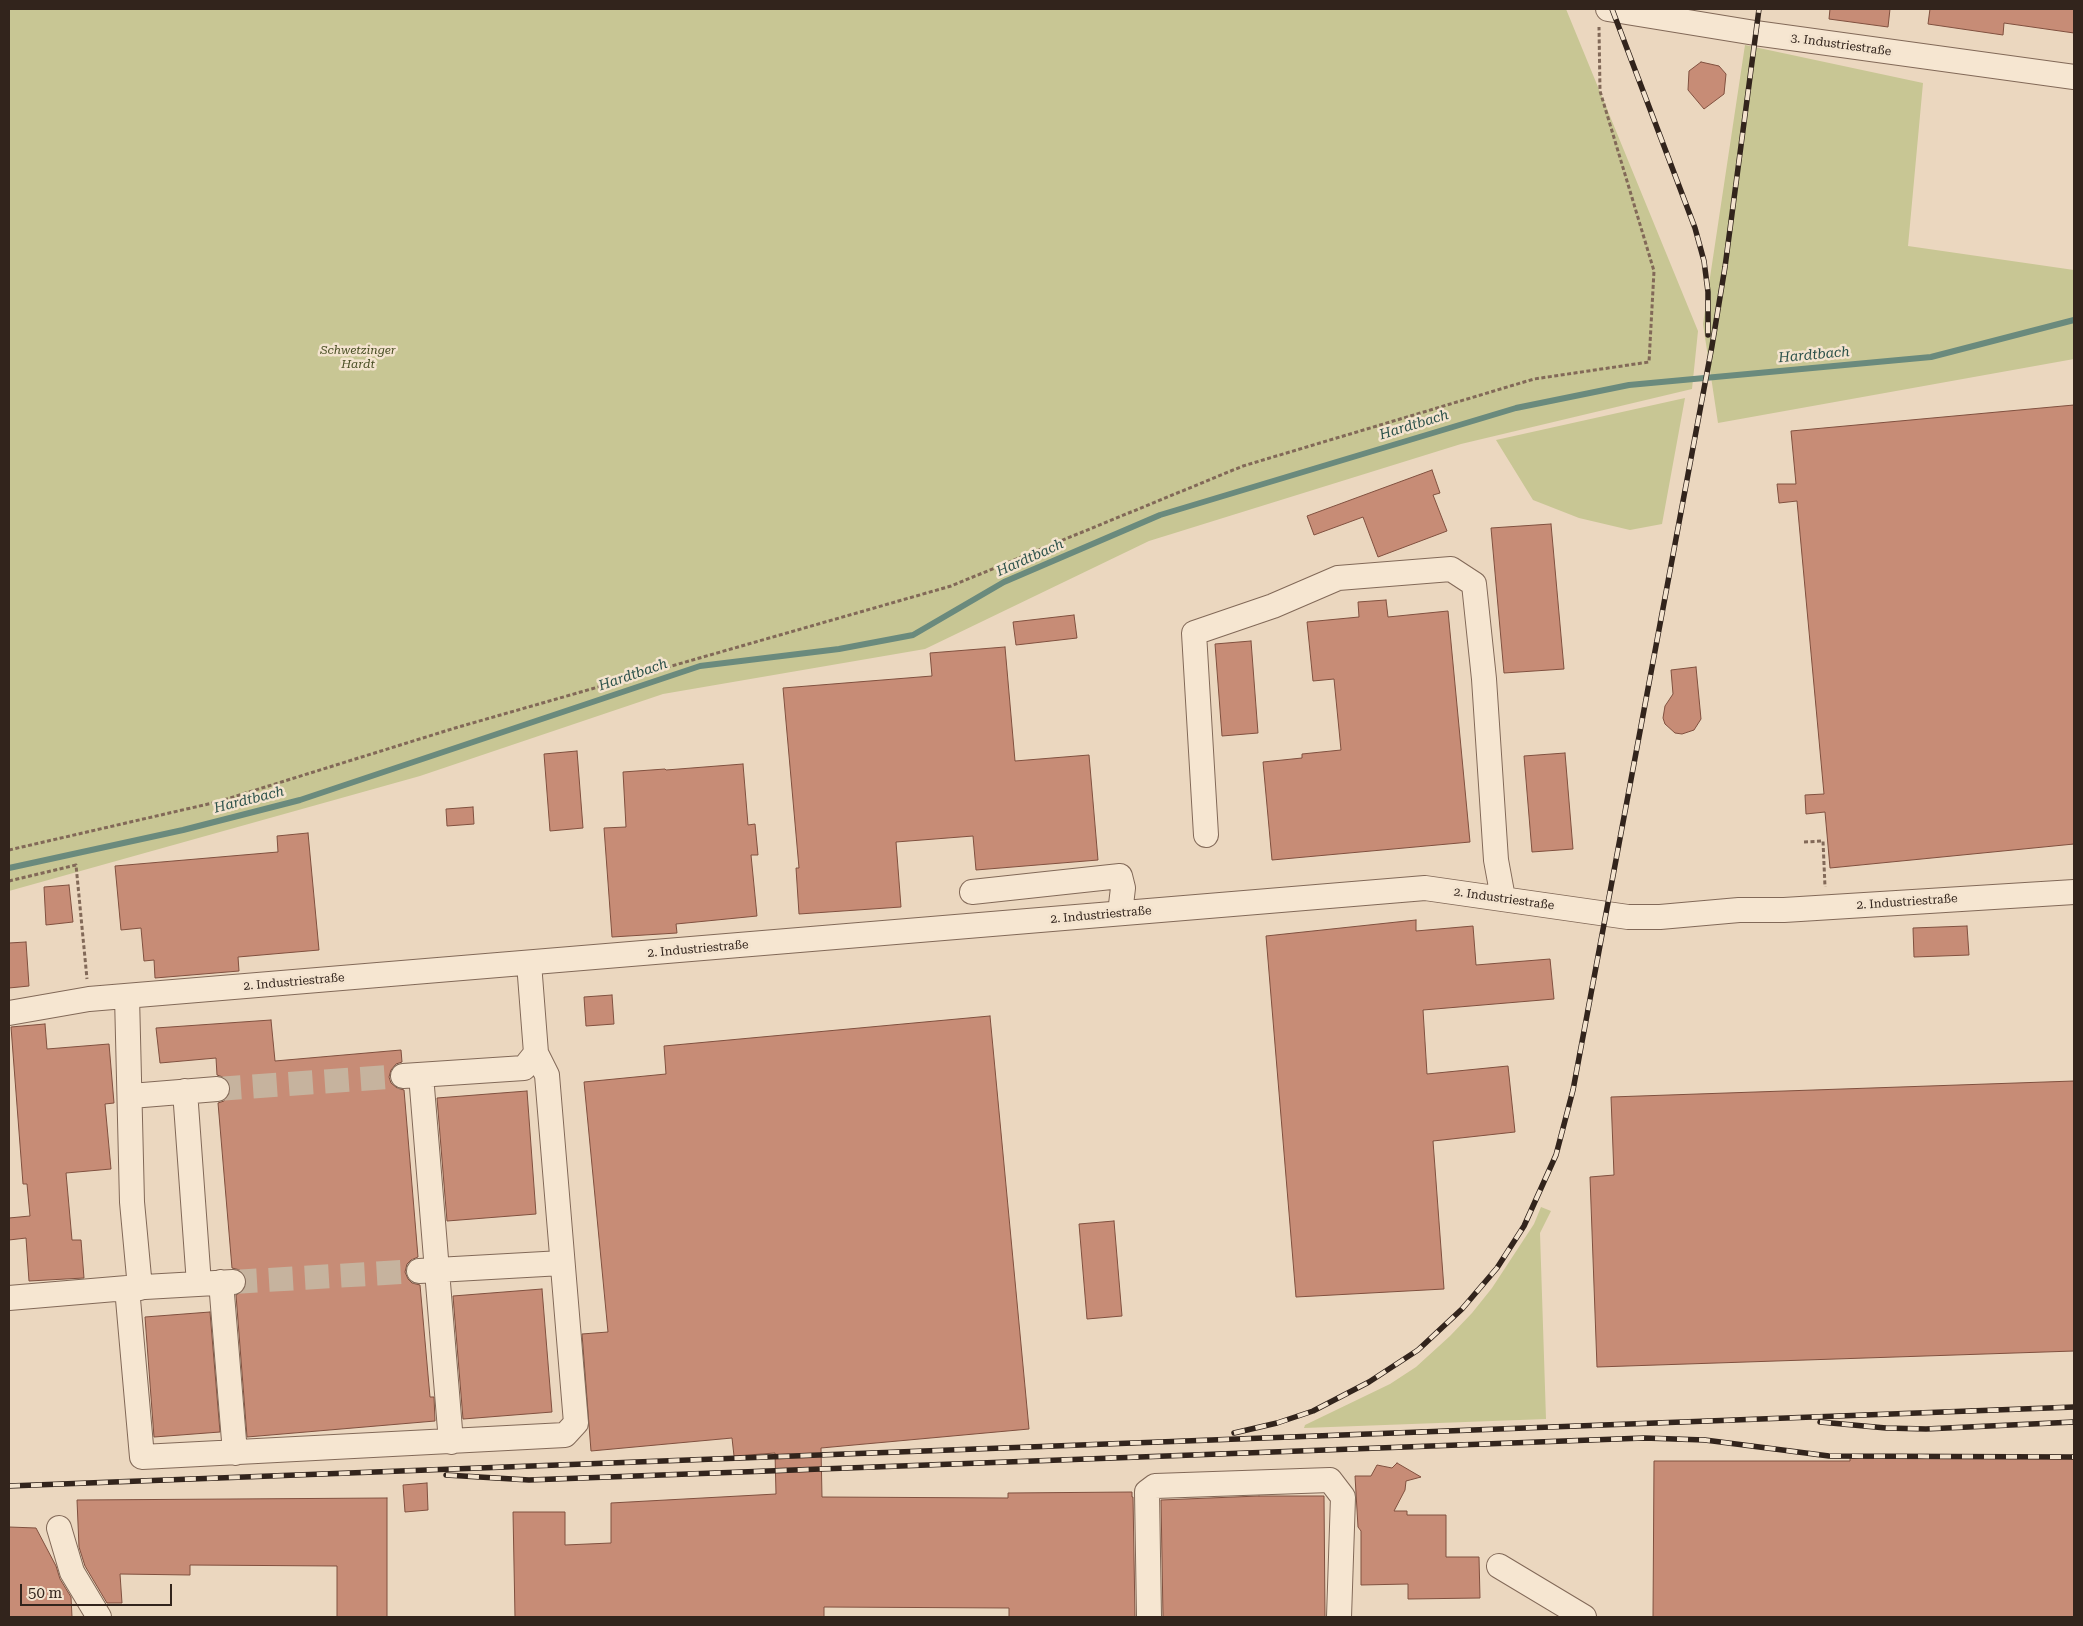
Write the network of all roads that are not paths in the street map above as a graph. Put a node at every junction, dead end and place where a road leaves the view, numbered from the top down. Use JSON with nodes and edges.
{"nodes":[{"id":1,"x":1603,"y":13,"type":"edge"},
{"id":2,"x":2074,"y":77,"type":"edge"},
{"id":3,"x":1206,"y":834,"type":"dead end"},
{"id":4,"x":972,"y":892,"type":"dead end"},
{"id":5,"x":2074,"y":892,"type":"edge"},
{"id":6,"x":1503,"y":898,"type":"junction"},
{"id":7,"x":1120,"y":913,"type":"junction"},
{"id":8,"x":529,"y":963,"type":"junction"},
{"id":9,"x":128,"y":996,"type":"junction"},
{"id":10,"x":9,"y":1012,"type":"edge"},
{"id":11,"x":536,"y":1053,"type":"junction"},
{"id":12,"x":218,"y":1089,"type":"tunnel mouth"},
{"id":13,"x":185,"y":1091,"type":"junction"},
{"id":14,"x":130,"y":1096,"type":"junction"},
{"id":15,"x":562,"y":1263,"type":"junction"},
{"id":16,"x":428,"y":1270,"type":"junction"},
{"id":17,"x":218,"y":1283,"type":"junction"},
{"id":18,"x":134,"y":1288,"type":"junction"},
{"id":19,"x":9,"y":1298,"type":"edge"},
{"id":20,"x":451,"y":1442,"type":"junction"},
{"id":21,"x":234,"y":1453,"type":"junction"},
{"id":22,"x":59,"y":1528,"type":"dead end"},
{"id":23,"x":1499,"y":1566,"type":"dead end"},
{"id":24,"x":99,"y":1617,"type":"edge"},
{"id":25,"x":1149,"y":1617,"type":"edge"},
{"id":26,"x":1339,"y":1617,"type":"edge"},
{"id":27,"x":1584,"y":1617,"type":"edge"}],
"edges":[{"from":1,"to":2,"type":"street","name":"3. Industriestraße"},
{"from":3,"to":6,"type":"street"},
{"from":4,"to":7,"type":"street"},
{"from":5,"to":6,"type":"street","name":"2. Industriestraße"},
{"from":6,"to":7,"type":"street","name":"2. Industriestraße"},
{"from":7,"to":8,"type":"street","name":"2. Industriestraße"},
{"from":8,"to":9,"type":"street","name":"2. Industriestraße"},
{"from":8,"to":11,"type":"street"},
{"from":9,"to":10,"type":"street","name":"2. Industriestraße"},
{"from":9,"to":14,"type":"street"},
{"from":11,"to":15,"type":"street"},
{"from":11,"to":16,"type":"street"},
{"from":12,"to":13,"type":"street"},
{"from":13,"to":14,"type":"street"},
{"from":13,"to":17,"type":"street"},
{"from":14,"to":18,"type":"street"},
{"from":15,"to":16,"type":"street"},
{"from":15,"to":20,"type":"street"},
{"from":16,"to":20,"type":"street"},
{"from":17,"to":18,"type":"street"},
{"from":17,"to":21,"type":"street"},
{"from":18,"to":19,"type":"street"},
{"from":18,"to":21,"type":"street"},
{"from":20,"to":21,"type":"street"},
{"from":22,"to":24,"type":"street"},
{"from":23,"to":27,"type":"street"},
{"from":25,"to":26,"type":"street"}]}
